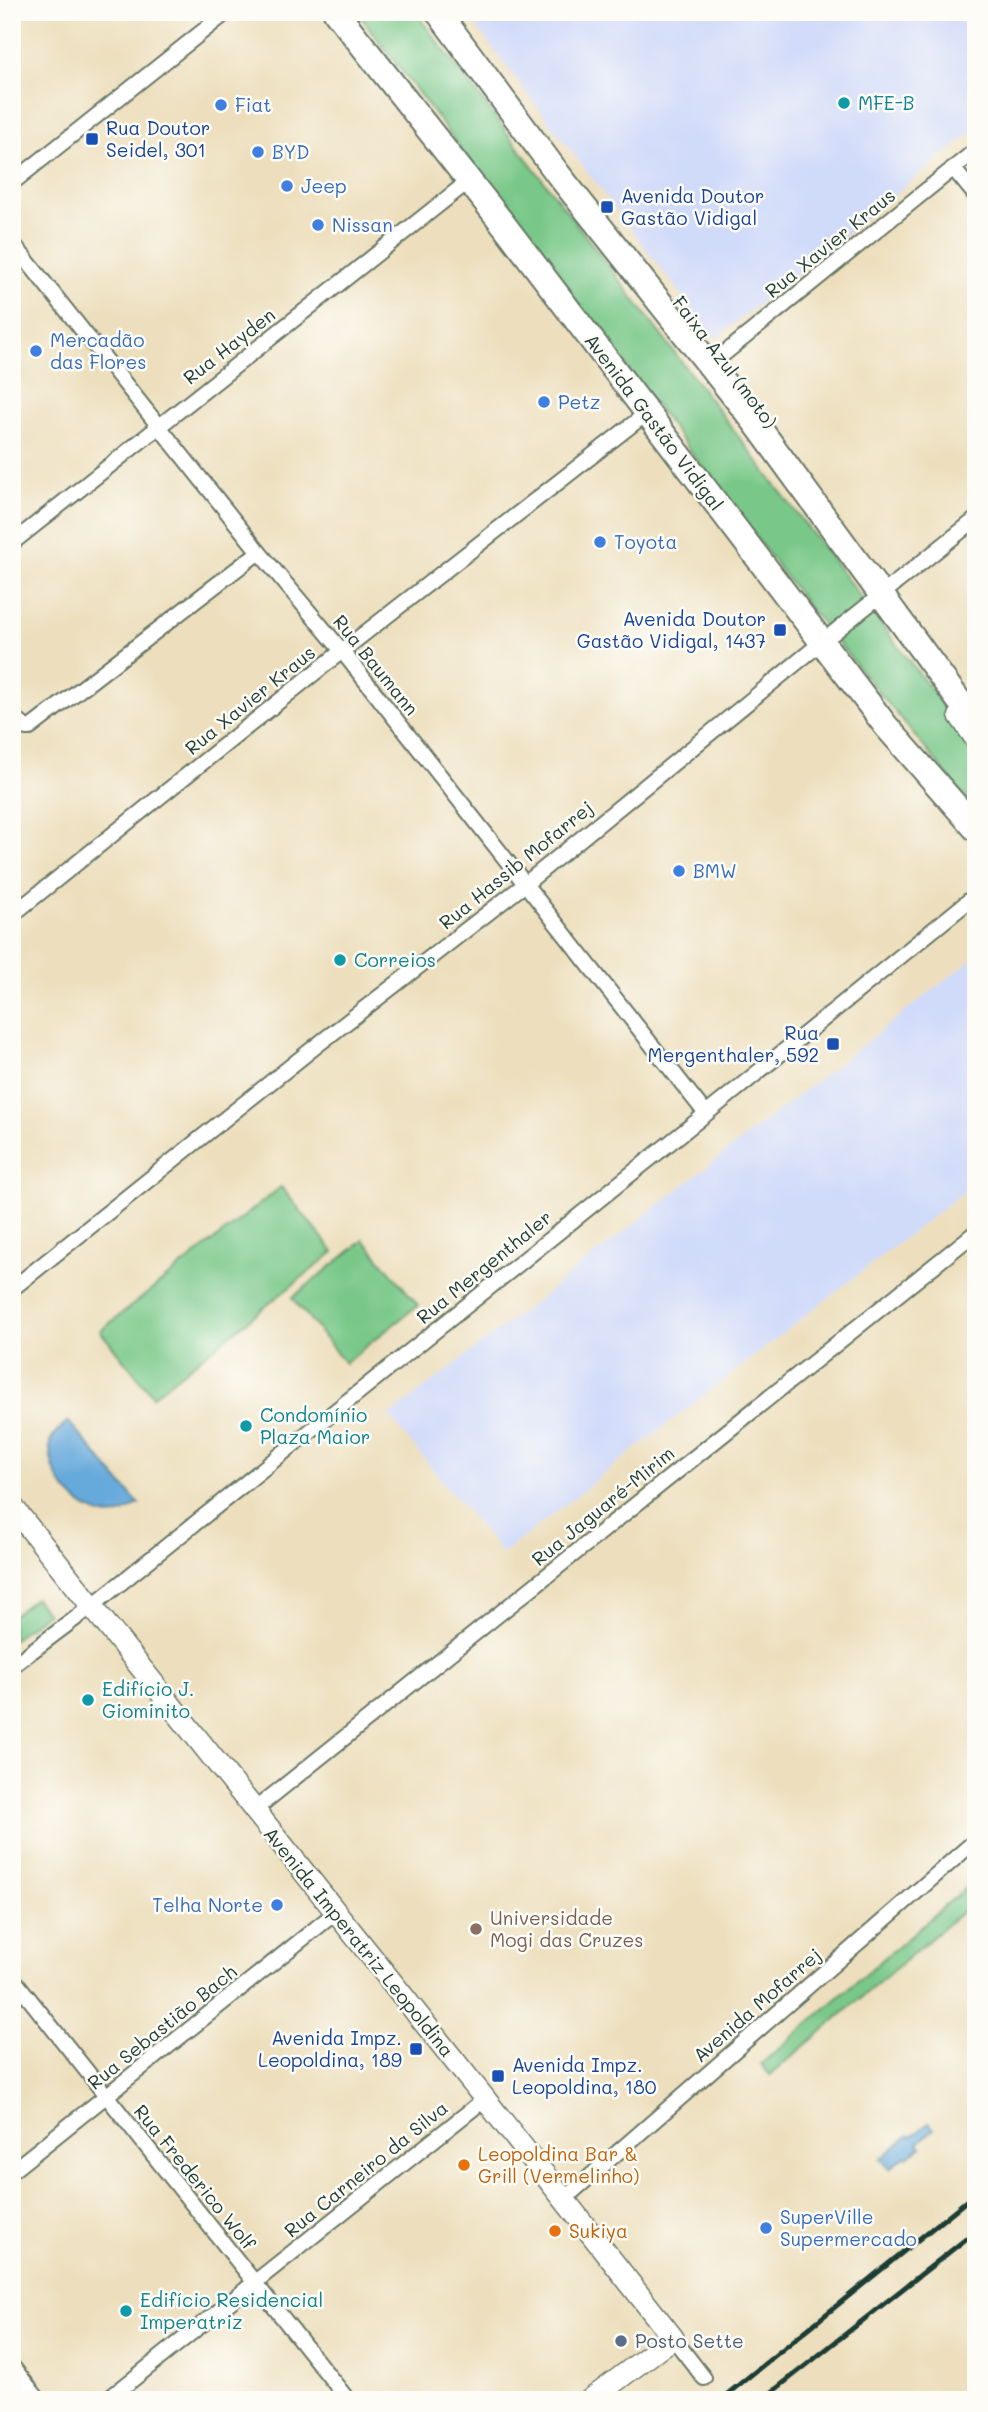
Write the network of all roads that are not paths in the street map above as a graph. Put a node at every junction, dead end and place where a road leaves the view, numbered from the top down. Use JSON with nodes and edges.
{"nodes":[{"id":1,"x":227,"y":12,"type":"edge"},
{"id":2,"x":336,"y":12,"type":"edge"},
{"id":3,"x":432,"y":12,"type":"edge"},
{"id":4,"x":438,"y":12,"type":"edge"},
{"id":5,"x":976,"y":150,"type":"edge"},
{"id":6,"x":953,"y":168,"type":"junction"},
{"id":7,"x":470,"y":180,"type":"junction"},
{"id":8,"x":12,"y":183,"type":"edge"},
{"id":9,"x":976,"y":196,"type":"edge"},
{"id":10,"x":12,"y":242,"type":"edge"},
{"id":11,"x":709,"y":366,"type":"junction"},
{"id":12,"x":647,"y":413,"type":"junction"},
{"id":13,"x":158,"y":427,"type":"junction"},
{"id":14,"x":976,"y":519,"type":"edge"},
{"id":15,"x":12,"y":543,"type":"edge"},
{"id":16,"x":259,"y":552,"type":"junction"},
{"id":17,"x":878,"y":598,"type":"junction"},
{"id":18,"x":821,"y":642,"type":"junction"},
{"id":19,"x":342,"y":651,"type":"junction"},
{"id":20,"x":12,"y":720,"type":"edge"},
{"id":21,"x":976,"y":724,"type":"edge"},
{"id":22,"x":976,"y":742,"type":"edge"},
{"id":23,"x":976,"y":829,"type":"edge"},
{"id":24,"x":524,"y":885,"type":"junction"},
{"id":25,"x":976,"y":895,"type":"edge"},
{"id":26,"x":12,"y":915,"type":"edge"},
{"id":27,"x":706,"y":1114,"type":"junction"},
{"id":28,"x":976,"y":1232,"type":"edge"},
{"id":29,"x":12,"y":1289,"type":"edge"},
{"id":30,"x":12,"y":1506,"type":"edge"},
{"id":31,"x":92,"y":1606,"type":"junction"},
{"id":32,"x":12,"y":1666,"type":"edge"},
{"id":33,"x":253,"y":1811,"type":"junction"},
{"id":34,"x":976,"y":1840,"type":"edge"},
{"id":35,"x":335,"y":1913,"type":"junction"},
{"id":36,"x":12,"y":1978,"type":"edge"},
{"id":37,"x":106,"y":2096,"type":"junction"},
{"id":38,"x":485,"y":2099,"type":"junction"},
{"id":39,"x":12,"y":2171,"type":"edge"},
{"id":40,"x":563,"y":2200,"type":"junction"},
{"id":41,"x":255,"y":2283,"type":"junction"},
{"id":42,"x":673,"y":2339,"type":"junction"},
{"id":43,"x":12,"y":2366,"type":"edge"},
{"id":44,"x":704,"y":2378,"type":"dead end"},
{"id":45,"x":39,"y":2400,"type":"edge"},
{"id":46,"x":107,"y":2400,"type":"edge"},
{"id":47,"x":348,"y":2400,"type":"edge"},
{"id":48,"x":590,"y":2400,"type":"edge"}],
"edges":[{"from":1,"to":8,"type":"street"},
{"from":2,"to":7,"type":"highway","name":"Avenida Gastão Vidigal"},
{"from":3,"to":17,"type":"street","name":"Faixa Azul (moto)"},
{"from":4,"to":11,"type":"highway"},
{"from":5,"to":6,"type":"street","name":"Rua Xavier Kraus"},
{"from":6,"to":9,"type":"street"},
{"from":6,"to":11,"type":"street","name":"Rua Xavier Kraus"},
{"from":7,"to":12,"type":"highway","name":"Avenida Gastão Vidigal"},
{"from":7,"to":13,"type":"street","name":"Rua Hayden"},
{"from":10,"to":13,"type":"street","name":"Rua Baumann"},
{"from":11,"to":17,"type":"highway"},
{"from":12,"to":18,"type":"highway","name":"Avenida Gastão Vidigal"},
{"from":12,"to":19,"type":"street","name":"Rua Xavier Kraus"},
{"from":13,"to":15,"type":"street","name":"Rua Hayden"},
{"from":13,"to":16,"type":"street","name":"Rua Baumann"},
{"from":14,"to":17,"type":"street","name":"Rua Hassib Mofarrej"},
{"from":16,"to":19,"type":"street","name":"Rua Baumann"},
{"from":16,"to":20,"type":"street"},
{"from":17,"to":18,"type":"street","name":"Rua Hassib Mofarrej"},
{"from":17,"to":21,"type":"highway"},
{"from":17,"to":22,"type":"street","name":"Faixa Azul (moto)"},
{"from":18,"to":23,"type":"highway","name":"Avenida Gastão Vidigal"},
{"from":18,"to":24,"type":"street","name":"Rua Hassib Mofarrej"},
{"from":19,"to":24,"type":"street","name":"Rua Baumann"},
{"from":19,"to":26,"type":"street","name":"Rua Xavier Kraus"},
{"from":24,"to":27,"type":"street","name":"Rua Baumann"},
{"from":24,"to":29,"type":"street","name":"Rua Hassib Mofarrej"},
{"from":25,"to":27,"type":"street","name":"Rua Mergenthaler"},
{"from":27,"to":31,"type":"street","name":"Rua Mergenthaler"},
{"from":28,"to":33,"type":"street","name":"Rua Jaguaré-Mirim"},
{"from":30,"to":31,"type":"main road","name":"Avenida Imperatriz Leopoldina"},
{"from":31,"to":32,"type":"street","name":"Rua Mergenthaler"},
{"from":31,"to":33,"type":"main road","name":"Avenida Imperatriz Leopoldina"},
{"from":33,"to":35,"type":"main road","name":"Avenida Imperatriz Leopoldina"},
{"from":34,"to":40,"type":"street","name":"Avenida Mofarrej"},
{"from":35,"to":37,"type":"street","name":"Rua Sebastião Bach"},
{"from":35,"to":38,"type":"main road","name":"Avenida Imperatriz Leopoldina"},
{"from":36,"to":37,"type":"street","name":"Rua Frederico Wolf"},
{"from":37,"to":39,"type":"street","name":"Rua Sebastião Bach"},
{"from":37,"to":41,"type":"street","name":"Rua Frederico Wolf"},
{"from":38,"to":40,"type":"main road","name":"Avenida Imperatriz Leopoldina"},
{"from":38,"to":41,"type":"street","name":"Rua Carneiro da Silva"},
{"from":40,"to":42,"type":"main road","name":"Avenida Imperatriz Leopoldina"},
{"from":41,"to":46,"type":"street","name":"Rua Carneiro da Silva"},
{"from":41,"to":47,"type":"street","name":"Rua Frederico Wolf"},
{"from":42,"to":44,"type":"street","name":"Avenida Imperatriz Leopoldina"},
{"from":42,"to":48,"type":"main road"},
{"from":43,"to":45,"type":"street"}]}
